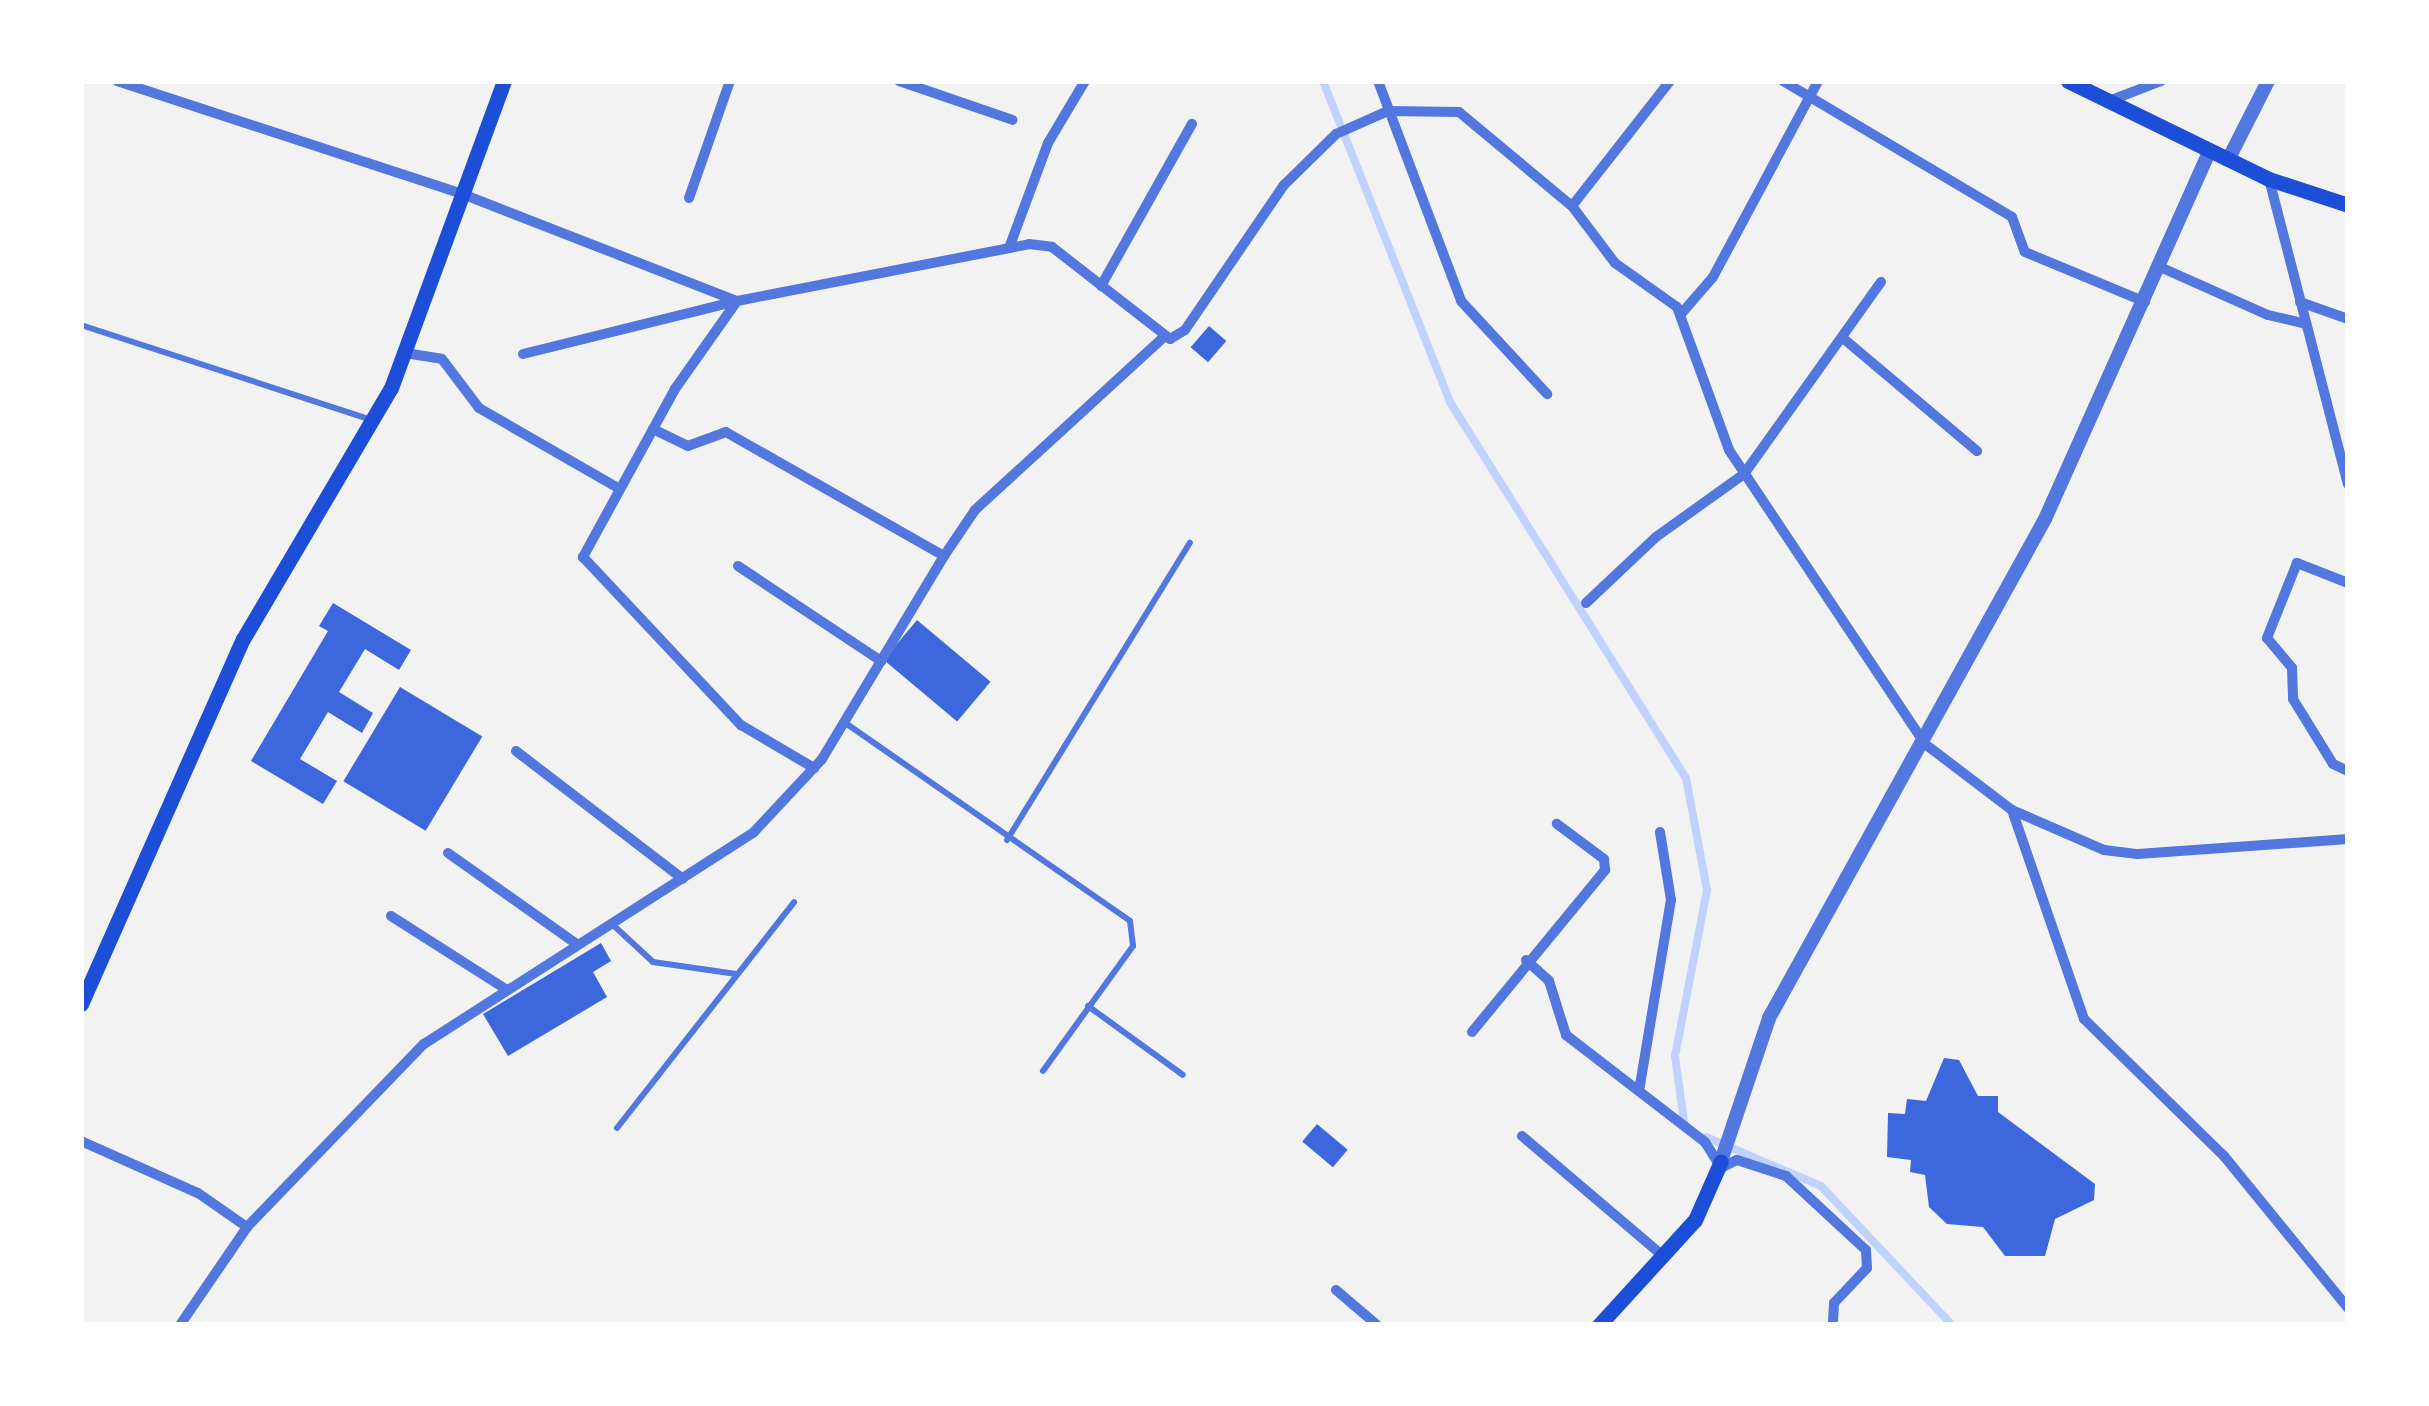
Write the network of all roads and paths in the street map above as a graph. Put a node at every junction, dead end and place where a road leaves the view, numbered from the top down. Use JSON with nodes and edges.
{"nodes":[{"id":1,"x":117,"y":81,"type":"edge"},
{"id":2,"x":504,"y":81,"type":"edge"},
{"id":3,"x":730,"y":81,"type":"edge"},
{"id":4,"x":899,"y":81,"type":"edge"},
{"id":5,"x":1085,"y":81,"type":"edge"},
{"id":6,"x":1378,"y":81,"type":"edge"},
{"id":7,"x":1670,"y":81,"type":"edge"},
{"id":8,"x":1783,"y":81,"type":"edge"},
{"id":9,"x":1818,"y":81,"type":"edge"},
{"id":10,"x":2068,"y":81,"type":"edge"},
{"id":11,"x":2161,"y":81,"type":"edge"},
{"id":12,"x":2268,"y":81,"type":"edge"},
{"id":13,"x":919,"y":84,"type":"edge"},
{"id":14,"x":1810,"y":100,"type":"junction"},
{"id":15,"x":2109,"y":101,"type":"junction"},
{"id":16,"x":1388,"y":111,"type":"junction"},
{"id":17,"x":1013,"y":120,"type":"dead end"},
{"id":18,"x":1192,"y":124,"type":"dead end"},
{"id":19,"x":2210,"y":150,"type":"junction"},
{"id":20,"x":2228,"y":160,"type":"junction"},
{"id":21,"x":2269,"y":179,"type":"junction"},
{"id":22,"x":465,"y":195,"type":"junction"},
{"id":23,"x":689,"y":199,"type":"dead end"},
{"id":24,"x":2348,"y":205,"type":"edge"},
{"id":25,"x":1572,"y":206,"type":"junction"},
{"id":26,"x":1009,"y":248,"type":"junction"},
{"id":27,"x":2160,"y":267,"type":"junction"},
{"id":28,"x":1881,"y":282,"type":"dead end"},
{"id":29,"x":1101,"y":286,"type":"junction"},
{"id":30,"x":737,"y":301,"type":"junction"},
{"id":31,"x":2145,"y":302,"type":"junction"},
{"id":32,"x":2300,"y":302,"type":"junction"},
{"id":33,"x":1681,"y":314,"type":"junction"},
{"id":34,"x":2348,"y":319,"type":"edge"},
{"id":35,"x":2306,"y":324,"type":"junction"},
{"id":36,"x":81,"y":325,"type":"edge"},
{"id":37,"x":1163,"y":338,"type":"junction"},
{"id":38,"x":1844,"y":339,"type":"junction"},
{"id":39,"x":405,"y":353,"type":"junction"},
{"id":40,"x":523,"y":354,"type":"dead end"},
{"id":41,"x":1546,"y":394,"type":"dead end"},
{"id":42,"x":373,"y":420,"type":"junction"},
{"id":43,"x":653,"y":429,"type":"junction"},
{"id":44,"x":1977,"y":451,"type":"dead end"},
{"id":45,"x":2344,"y":458,"type":"edge"},
{"id":46,"x":1744,"y":474,"type":"junction"},
{"id":47,"x":2348,"y":484,"type":"edge"},
{"id":48,"x":618,"y":488,"type":"junction"},
{"id":49,"x":1190,"y":543,"type":"dead end"},
{"id":50,"x":944,"y":556,"type":"junction"},
{"id":51,"x":738,"y":566,"type":"dead end"},
{"id":52,"x":2348,"y":583,"type":"edge"},
{"id":53,"x":1586,"y":603,"type":"dead end"},
{"id":54,"x":881,"y":662,"type":"junction"},
{"id":55,"x":844,"y":722,"type":"junction"},
{"id":56,"x":1925,"y":744,"type":"junction"},
{"id":57,"x":516,"y":751,"type":"dead end"},
{"id":58,"x":814,"y":768,"type":"junction"},
{"id":59,"x":2348,"y":771,"type":"edge"},
{"id":60,"x":2012,"y":810,"type":"junction"},
{"id":61,"x":1558,"y":824,"type":"dead end"},
{"id":62,"x":1660,"y":832,"type":"dead end"},
{"id":63,"x":1007,"y":839,"type":"junction"},
{"id":64,"x":2348,"y":839,"type":"edge"},
{"id":65,"x":448,"y":853,"type":"dead end"},
{"id":66,"x":683,"y":879,"type":"junction"},
{"id":67,"x":794,"y":902,"type":"dead end"},
{"id":68,"x":392,"y":916,"type":"dead end"},
{"id":69,"x":612,"y":924,"type":"junction"},
{"id":70,"x":578,"y":945,"type":"junction"},
{"id":71,"x":1526,"y":960,"type":"junction"},
{"id":72,"x":737,"y":974,"type":"junction"},
{"id":73,"x":507,"y":990,"type":"junction"},
{"id":74,"x":81,"y":1004,"type":"edge"},
{"id":75,"x":1088,"y":1006,"type":"junction"},
{"id":76,"x":1472,"y":1032,"type":"dead end"},
{"id":77,"x":1043,"y":1071,"type":"dead end"},
{"id":78,"x":1183,"y":1075,"type":"dead end"},
{"id":79,"x":1639,"y":1091,"type":"junction"},
{"id":80,"x":617,"y":1128,"type":"dead end"},
{"id":81,"x":1522,"y":1136,"type":"dead end"},
{"id":82,"x":81,"y":1141,"type":"edge"},
{"id":83,"x":1721,"y":1160,"type":"junction"},
{"id":84,"x":247,"y":1227,"type":"junction"},
{"id":85,"x":1663,"y":1256,"type":"junction"},
{"id":86,"x":1336,"y":1290,"type":"dead end"},
{"id":87,"x":2347,"y":1305,"type":"edge"},
{"id":88,"x":180,"y":1325,"type":"edge"},
{"id":89,"x":1377,"y":1325,"type":"edge"},
{"id":90,"x":1599,"y":1325,"type":"edge"},
{"id":91,"x":1833,"y":1325,"type":"edge"}],
"edges":[{"from":1,"to":22,"type":"street"},
{"from":2,"to":22,"type":"main road"},
{"from":3,"to":23,"type":"street"},
{"from":4,"to":13,"type":"street"},
{"from":5,"to":26,"type":"street"},
{"from":6,"to":16,"type":"street"},
{"from":7,"to":25,"type":"street"},
{"from":8,"to":14,"type":"street"},
{"from":9,"to":14,"type":"street"},
{"from":10,"to":15,"type":"main road"},
{"from":11,"to":15,"type":"street"},
{"from":12,"to":20,"type":"street"},
{"from":13,"to":17,"type":"street"},
{"from":14,"to":31,"type":"street"},
{"from":14,"to":33,"type":"street"},
{"from":15,"to":19,"type":"main road"},
{"from":16,"to":25,"type":"street"},
{"from":16,"to":37,"type":"street"},
{"from":16,"to":41,"type":"street"},
{"from":18,"to":29,"type":"street"},
{"from":19,"to":20,"type":"main road"},
{"from":19,"to":27,"type":"street"},
{"from":20,"to":21,"type":"main road"},
{"from":21,"to":24,"type":"main road"},
{"from":21,"to":32,"type":"street"},
{"from":22,"to":30,"type":"street"},
{"from":22,"to":39,"type":"main road"},
{"from":25,"to":33,"type":"street"},
{"from":26,"to":29,"type":"street"},
{"from":26,"to":30,"type":"street"},
{"from":27,"to":31,"type":"street"},
{"from":27,"to":35,"type":"street"},
{"from":28,"to":38,"type":"street"},
{"from":29,"to":37,"type":"street"},
{"from":30,"to":40,"type":"street"},
{"from":30,"to":43,"type":"street"},
{"from":31,"to":56,"type":"street"},
{"from":32,"to":34,"type":"street"},
{"from":32,"to":35,"type":"street"},
{"from":33,"to":46,"type":"street"},
{"from":35,"to":45,"type":"street"},
{"from":36,"to":42,"type":"lane"},
{"from":37,"to":50,"type":"street"},
{"from":38,"to":44,"type":"street"},
{"from":38,"to":46,"type":"street"},
{"from":39,"to":42,"type":"main road"},
{"from":39,"to":48,"type":"street"},
{"from":42,"to":74,"type":"main road"},
{"from":43,"to":48,"type":"street"},
{"from":43,"to":50,"type":"street"},
{"from":45,"to":47,"type":"street"},
{"from":46,"to":53,"type":"street"},
{"from":46,"to":56,"type":"street"},
{"from":48,"to":58,"type":"street"},
{"from":49,"to":63,"type":"lane"},
{"from":50,"to":54,"type":"street"},
{"from":51,"to":54,"type":"street"},
{"from":52,"to":59,"type":"street"},
{"from":54,"to":55,"type":"street"},
{"from":55,"to":58,"type":"street"},
{"from":55,"to":63,"type":"lane"},
{"from":56,"to":60,"type":"street"},
{"from":56,"to":83,"type":"street"},
{"from":57,"to":66,"type":"street"},
{"from":58,"to":66,"type":"street"},
{"from":60,"to":64,"type":"street"},
{"from":60,"to":87,"type":"street"},
{"from":61,"to":71,"type":"street"},
{"from":62,"to":79,"type":"street"},
{"from":63,"to":75,"type":"lane"},
{"from":65,"to":70,"type":"street"},
{"from":66,"to":69,"type":"street"},
{"from":67,"to":72,"type":"lane"},
{"from":68,"to":73,"type":"street"},
{"from":69,"to":70,"type":"street"},
{"from":69,"to":72,"type":"lane"},
{"from":70,"to":73,"type":"street"},
{"from":71,"to":76,"type":"street"},
{"from":71,"to":79,"type":"street"},
{"from":72,"to":80,"type":"lane"},
{"from":73,"to":84,"type":"street"},
{"from":75,"to":77,"type":"lane"},
{"from":75,"to":78,"type":"lane"},
{"from":79,"to":83,"type":"street"},
{"from":81,"to":85,"type":"street"},
{"from":82,"to":84,"type":"street"},
{"from":83,"to":85,"type":"main road"},
{"from":83,"to":91,"type":"street"},
{"from":84,"to":88,"type":"street"},
{"from":85,"to":90,"type":"main road"},
{"from":86,"to":89,"type":"street"}]}
